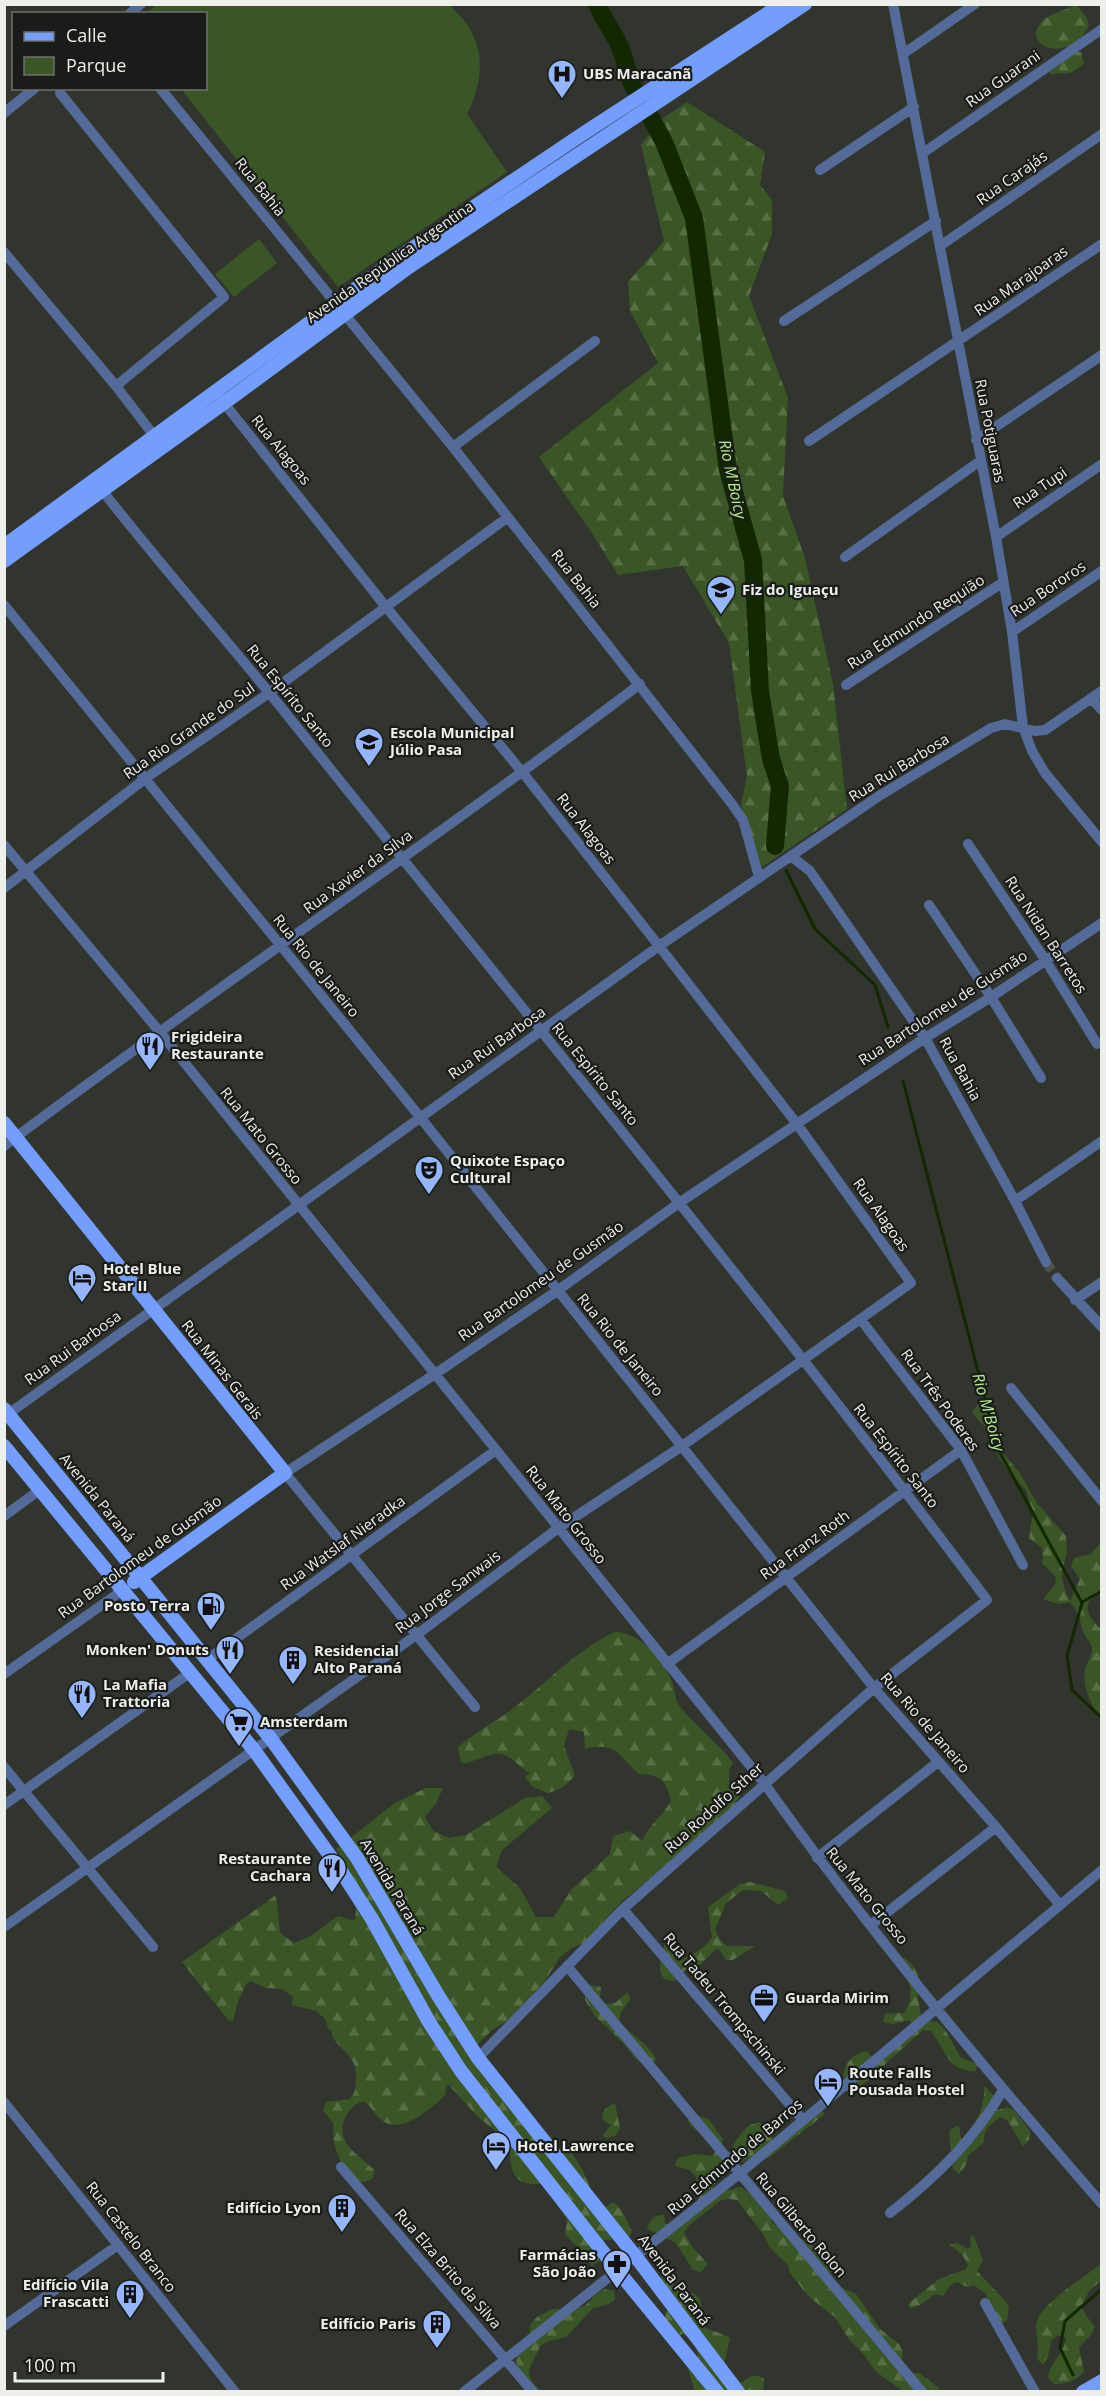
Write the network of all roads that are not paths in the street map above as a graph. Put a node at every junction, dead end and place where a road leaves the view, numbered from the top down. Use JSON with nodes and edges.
{"nodes":[{"id":1,"x":782,"y":4,"type":"edge"},
{"id":2,"x":805,"y":4,"type":"edge"},
{"id":3,"x":893,"y":4,"type":"edge"},
{"id":4,"x":975,"y":4,"type":"edge"},
{"id":5,"x":1101,"y":29,"type":"edge"},
{"id":6,"x":903,"y":54,"type":"junction"},
{"id":7,"x":32,"y":90,"type":"edge"},
{"id":8,"x":162,"y":90,"type":"edge"},
{"id":9,"x":60,"y":93,"type":"dead end"},
{"id":10,"x":914,"y":107,"type":"junction"},
{"id":11,"x":4,"y":112,"type":"edge"},
{"id":12,"x":1101,"y":134,"type":"edge"},
{"id":13,"x":923,"y":153,"type":"junction"},
{"id":14,"x":820,"y":170,"type":"dead end"},
{"id":15,"x":936,"y":221,"type":"junction"},
{"id":16,"x":1101,"y":244,"type":"edge"},
{"id":17,"x":940,"y":246,"type":"junction"},
{"id":18,"x":4,"y":252,"type":"edge"},
{"id":19,"x":341,"y":310,"type":"junction"},
{"id":20,"x":784,"y":321,"type":"dead end"},
{"id":21,"x":595,"y":341,"type":"dead end"},
{"id":22,"x":957,"y":344,"type":"junction"},
{"id":23,"x":1101,"y":356,"type":"edge"},
{"id":24,"x":116,"y":386,"type":"junction"},
{"id":25,"x":220,"y":398,"type":"junction"},
{"id":26,"x":154,"y":437,"type":"junction"},
{"id":27,"x":976,"y":440,"type":"junction"},
{"id":28,"x":809,"y":441,"type":"dead end"},
{"id":29,"x":453,"y":447,"type":"junction"},
{"id":30,"x":980,"y":461,"type":"junction"},
{"id":31,"x":1101,"y":464,"type":"edge"},
{"id":32,"x":98,"y":485,"type":"junction"},
{"id":33,"x":508,"y":517,"type":"junction"},
{"id":34,"x":996,"y":537,"type":"junction"},
{"id":35,"x":4,"y":546,"type":"edge"},
{"id":36,"x":844,"y":557,"type":"dead end"},
{"id":37,"x":4,"y":561,"type":"edge"},
{"id":38,"x":1101,"y":571,"type":"edge"},
{"id":39,"x":1002,"y":583,"type":"junction"},
{"id":40,"x":4,"y":605,"type":"edge"},
{"id":41,"x":386,"y":607,"type":"junction"},
{"id":42,"x":1012,"y":632,"type":"junction"},
{"id":43,"x":640,"y":684,"type":"junction"},
{"id":44,"x":846,"y":686,"type":"dead end"},
{"id":45,"x":1101,"y":691,"type":"edge"},
{"id":46,"x":269,"y":693,"type":"junction"},
{"id":47,"x":1091,"y":698,"type":"junction"},
{"id":48,"x":1101,"y":710,"type":"edge"},
{"id":49,"x":1023,"y":727,"type":"junction"},
{"id":50,"x":523,"y":773,"type":"junction"},
{"id":51,"x":146,"y":778,"type":"junction"},
{"id":52,"x":1101,"y":842,"type":"edge"},
{"id":53,"x":968,"y":844,"type":"dead end"},
{"id":54,"x":4,"y":845,"type":"edge"},
{"id":55,"x":792,"y":856,"type":"junction"},
{"id":56,"x":402,"y":859,"type":"junction"},
{"id":57,"x":26,"y":872,"type":"junction"},
{"id":58,"x":759,"y":877,"type":"junction"},
{"id":59,"x":4,"y":888,"type":"edge"},
{"id":60,"x":929,"y":905,"type":"dead end"},
{"id":61,"x":1101,"y":923,"type":"edge"},
{"id":62,"x":659,"y":945,"type":"junction"},
{"id":63,"x":280,"y":947,"type":"junction"},
{"id":64,"x":1046,"y":961,"type":"junction"},
{"id":65,"x":991,"y":997,"type":"junction"},
{"id":66,"x":159,"y":1031,"type":"junction"},
{"id":67,"x":541,"y":1031,"type":"junction"},
{"id":68,"x":925,"y":1038,"type":"junction"},
{"id":69,"x":1097,"y":1044,"type":"dead end"},
{"id":70,"x":1041,"y":1078,"type":"dead end"},
{"id":71,"x":420,"y":1116,"type":"junction"},
{"id":72,"x":4,"y":1123,"type":"edge"},
{"id":73,"x":797,"y":1124,"type":"junction"},
{"id":74,"x":10,"y":1141,"type":"edge"},
{"id":75,"x":1101,"y":1141,"type":"edge"},
{"id":76,"x":1016,"y":1201,"type":"junction"},
{"id":77,"x":679,"y":1203,"type":"junction"},
{"id":78,"x":298,"y":1205,"type":"junction"},
{"id":79,"x":1043,"y":1257,"type":"tunnel mouth"},
{"id":80,"x":1057,"y":1278,"type":"tunnel mouth"},
{"id":81,"x":1101,"y":1282,"type":"edge"},
{"id":82,"x":911,"y":1283,"type":"joint"},
{"id":83,"x":558,"y":1291,"type":"junction"},
{"id":84,"x":1075,"y":1300,"type":"junction"},
{"id":85,"x":153,"y":1308,"type":"junction"},
{"id":86,"x":861,"y":1320,"type":"junction"},
{"id":87,"x":1101,"y":1327,"type":"edge"},
{"id":88,"x":802,"y":1361,"type":"junction"},
{"id":89,"x":435,"y":1374,"type":"junction"},
{"id":90,"x":1011,"y":1388,"type":"dead end"},
{"id":91,"x":6,"y":1413,"type":"edge"},
{"id":92,"x":4,"y":1446,"type":"edge"},
{"id":93,"x":682,"y":1446,"type":"junction"},
{"id":94,"x":496,"y":1450,"type":"junction"},
{"id":95,"x":961,"y":1450,"type":"junction"},
{"id":96,"x":285,"y":1473,"type":"junction"},
{"id":97,"x":41,"y":1489,"type":"junction"},
{"id":98,"x":905,"y":1491,"type":"junction"},
{"id":99,"x":1101,"y":1501,"type":"edge"},
{"id":100,"x":4,"y":1516,"type":"edge"},
{"id":101,"x":557,"y":1529,"type":"junction"},
{"id":102,"x":352,"y":1556,"type":"junction"},
{"id":103,"x":1023,"y":1565,"type":"dead end"},
{"id":104,"x":786,"y":1576,"type":"junction"},
{"id":105,"x":140,"y":1579,"type":"junction"},
{"id":106,"x":123,"y":1590,"type":"junction"},
{"id":107,"x":987,"y":1600,"type":"joint"},
{"id":108,"x":415,"y":1636,"type":"junction"},
{"id":109,"x":207,"y":1659,"type":"junction"},
{"id":110,"x":667,"y":1665,"type":"junction"},
{"id":111,"x":191,"y":1672,"type":"junction"},
{"id":112,"x":4,"y":1674,"type":"edge"},
{"id":113,"x":874,"y":1688,"type":"junction"},
{"id":114,"x":475,"y":1707,"type":"dead end"},
{"id":115,"x":271,"y":1739,"type":"junction"},
{"id":116,"x":254,"y":1750,"type":"junction"},
{"id":117,"x":938,"y":1762,"type":"junction"},
{"id":118,"x":4,"y":1767,"type":"edge"},
{"id":119,"x":764,"y":1784,"type":"junction"},
{"id":120,"x":24,"y":1790,"type":"junction"},
{"id":121,"x":4,"y":1805,"type":"edge"},
{"id":122,"x":996,"y":1827,"type":"junction"},
{"id":123,"x":817,"y":1858,"type":"junction"},
{"id":124,"x":89,"y":1869,"type":"junction"},
{"id":125,"x":1101,"y":1869,"type":"edge"},
{"id":126,"x":1059,"y":1904,"type":"junction"},
{"id":127,"x":623,"y":1908,"type":"junction"},
{"id":128,"x":871,"y":1925,"type":"junction"},
{"id":129,"x":4,"y":1927,"type":"edge"},
{"id":130,"x":153,"y":1947,"type":"dead end"},
{"id":131,"x":567,"y":1966,"type":"junction"},
{"id":132,"x":937,"y":2007,"type":"junction"},
{"id":133,"x":478,"y":2058,"type":"junction"},
{"id":134,"x":1003,"y":2090,"type":"junction"},
{"id":135,"x":4,"y":2102,"type":"edge"},
{"id":136,"x":803,"y":2120,"type":"junction"},
{"id":137,"x":341,"y":2167,"type":"dead end"},
{"id":138,"x":739,"y":2174,"type":"junction"},
{"id":139,"x":1101,"y":2204,"type":"edge"},
{"id":140,"x":890,"y":2213,"type":"dead end"},
{"id":141,"x":118,"y":2245,"type":"junction"},
{"id":142,"x":636,"y":2257,"type":"junction"},
{"id":143,"x":618,"y":2271,"type":"junction"},
{"id":144,"x":985,"y":2303,"type":"dead end"},
{"id":145,"x":4,"y":2326,"type":"edge"},
{"id":146,"x":506,"y":2359,"type":"junction"},
{"id":147,"x":1101,"y":2382,"type":"edge"},
{"id":148,"x":235,"y":2391,"type":"edge"},
{"id":149,"x":464,"y":2391,"type":"edge"},
{"id":150,"x":533,"y":2391,"type":"edge"},
{"id":151,"x":717,"y":2391,"type":"edge"},
{"id":152,"x":738,"y":2391,"type":"edge"},
{"id":153,"x":922,"y":2391,"type":"edge"},
{"id":154,"x":1035,"y":2391,"type":"edge"},
{"id":155,"x":1083,"y":2391,"type":"edge"}],
"edges":[{"from":1,"to":19,"type":"main road","name":"Avenida República Argentina"},
{"from":2,"to":19,"type":"main road","name":"Avenida República Argentina"},
{"from":3,"to":6,"type":"street","name":"Rua Potiguaras"},
{"from":4,"to":6,"type":"street"},
{"from":5,"to":13,"type":"street","name":"Rua Guarani"},
{"from":6,"to":10,"type":"street","name":"Rua Potiguaras"},
{"from":7,"to":11,"type":"street"},
{"from":8,"to":19,"type":"street","name":"Rua Bahia"},
{"from":9,"to":24,"type":"street"},
{"from":10,"to":13,"type":"street","name":"Rua Potiguaras"},
{"from":10,"to":14,"type":"street"},
{"from":12,"to":17,"type":"street","name":"Rua Carajás"},
{"from":13,"to":15,"type":"street","name":"Rua Potiguaras"},
{"from":15,"to":17,"type":"street","name":"Rua Potiguaras"},
{"from":15,"to":20,"type":"street"},
{"from":16,"to":22,"type":"street","name":"Rua Marajoaras"},
{"from":17,"to":22,"type":"street","name":"Rua Potiguaras"},
{"from":18,"to":24,"type":"street"},
{"from":19,"to":25,"type":"main road","name":"Avenida República Argentina"},
{"from":19,"to":29,"type":"street","name":"Rua Bahia"},
{"from":21,"to":29,"type":"street"},
{"from":22,"to":27,"type":"street","name":"Rua Potiguaras"},
{"from":22,"to":28,"type":"street","name":"Rua Marajoaras"},
{"from":23,"to":27,"type":"street"},
{"from":24,"to":26,"type":"street"},
{"from":25,"to":26,"type":"main road","name":"Avenida República Argentina"},
{"from":25,"to":32,"type":"main road","name":"Avenida República Argentina"},
{"from":25,"to":41,"type":"street","name":"Rua Alagoas"},
{"from":26,"to":32,"type":"main road","name":"Avenida República Argentina"},
{"from":27,"to":30,"type":"street","name":"Rua Potiguaras"},
{"from":29,"to":33,"type":"street","name":"Rua Bahia"},
{"from":30,"to":34,"type":"street","name":"Rua Potiguaras"},
{"from":30,"to":36,"type":"street"},
{"from":31,"to":34,"type":"street","name":"Rua Tupi"},
{"from":32,"to":35,"type":"main road","name":"Avenida República Argentina"},
{"from":32,"to":37,"type":"main road","name":"Avenida República Argentina"},
{"from":32,"to":46,"type":"street","name":"Rua Espírito Santo"},
{"from":33,"to":41,"type":"street","name":"Rua Rio Grande do Sul"},
{"from":33,"to":43,"type":"street","name":"Rua Bahia"},
{"from":34,"to":39,"type":"street","name":"Rua Potiguaras"},
{"from":38,"to":42,"type":"street","name":"Rua Bororos"},
{"from":39,"to":42,"type":"street","name":"Rua Potiguaras"},
{"from":39,"to":44,"type":"street","name":"Rua Edmundo Requião"},
{"from":40,"to":51,"type":"street","name":"Rua Rio de Janeiro"},
{"from":41,"to":46,"type":"street","name":"Rua Rio Grande do Sul"},
{"from":41,"to":50,"type":"street","name":"Rua Alagoas"},
{"from":42,"to":49,"type":"street","name":"Rua Potiguaras"},
{"from":43,"to":50,"type":"street","name":"Rua Xavier da Silva"},
{"from":43,"to":58,"type":"street","name":"Rua Bahia"},
{"from":45,"to":47,"type":"street","name":"Rua Rui Barbosa"},
{"from":46,"to":51,"type":"street","name":"Rua Rio Grande do Sul"},
{"from":46,"to":56,"type":"street","name":"Rua Espírito Santo"},
{"from":47,"to":48,"type":"street"},
{"from":47,"to":49,"type":"street","name":"Rua Rui Barbosa"},
{"from":49,"to":52,"type":"street","name":"Rua Potiguaras"},
{"from":49,"to":55,"type":"street","name":"Rua Rui Barbosa"},
{"from":50,"to":56,"type":"street","name":"Rua Xavier da Silva"},
{"from":50,"to":62,"type":"street","name":"Rua Alagoas"},
{"from":51,"to":57,"type":"street","name":"Rua Rio Grande do Sul"},
{"from":51,"to":63,"type":"street","name":"Rua Rio de Janeiro"},
{"from":53,"to":64,"type":"street","name":"Rua Nidan Barretos"},
{"from":54,"to":57,"type":"street","name":"Rua Mato Grosso"},
{"from":55,"to":58,"type":"street","name":"Rua Rui Barbosa"},
{"from":55,"to":68,"type":"street","name":"Rua Bahia"},
{"from":56,"to":63,"type":"street","name":"Rua Xavier da Silva"},
{"from":56,"to":67,"type":"street","name":"Rua Espírito Santo"},
{"from":57,"to":59,"type":"street","name":"Rua Rio Grande do Sul"},
{"from":57,"to":66,"type":"street","name":"Rua Mato Grosso"},
{"from":58,"to":62,"type":"street","name":"Rua Rui Barbosa"},
{"from":60,"to":65,"type":"street"},
{"from":61,"to":64,"type":"street","name":"Rua Bartolomeu de Gusmão"},
{"from":62,"to":67,"type":"street","name":"Rua Rui Barbosa"},
{"from":62,"to":73,"type":"street","name":"Rua Alagoas"},
{"from":63,"to":66,"type":"street","name":"Rua Xavier da Silva"},
{"from":63,"to":71,"type":"street","name":"Rua Rio de Janeiro"},
{"from":64,"to":65,"type":"street","name":"Rua Bartolomeu de Gusmão"},
{"from":64,"to":69,"type":"street","name":"Rua Nidan Barretos"},
{"from":65,"to":68,"type":"street","name":"Rua Bartolomeu de Gusmão"},
{"from":65,"to":70,"type":"street"},
{"from":66,"to":74,"type":"street","name":"Rua Xavier da Silva"},
{"from":66,"to":78,"type":"street","name":"Rua Mato Grosso"},
{"from":67,"to":71,"type":"street","name":"Rua Rui Barbosa"},
{"from":67,"to":77,"type":"street","name":"Rua Espírito Santo"},
{"from":68,"to":73,"type":"street","name":"Rua Bartolomeu de Gusmão"},
{"from":68,"to":76,"type":"street","name":"Rua Bahia"},
{"from":71,"to":78,"type":"street","name":"Rua Rui Barbosa"},
{"from":71,"to":83,"type":"street","name":"Rua Rio de Janeiro"},
{"from":72,"to":74,"type":"main road","name":"Rua Minas Gerais"},
{"from":73,"to":77,"type":"street","name":"Rua Bartolomeu de Gusmão"},
{"from":73,"to":82,"type":"street","name":"Rua Alagoas"},
{"from":74,"to":85,"type":"main road","name":"Rua Minas Gerais"},
{"from":75,"to":76,"type":"street"},
{"from":76,"to":79,"type":"street","name":"Rua Bahia"},
{"from":77,"to":83,"type":"street","name":"Rua Bartolomeu de Gusmão"},
{"from":77,"to":88,"type":"street","name":"Rua Espírito Santo"},
{"from":78,"to":85,"type":"street","name":"Rua Rui Barbosa"},
{"from":78,"to":89,"type":"street","name":"Rua Mato Grosso"},
{"from":80,"to":84,"type":"street"},
{"from":81,"to":84,"type":"street"},
{"from":82,"to":86,"type":"street","name":"Rua Jorge Sanwais"},
{"from":83,"to":89,"type":"street","name":"Rua Bartolomeu de Gusmão"},
{"from":83,"to":93,"type":"street","name":"Rua Rio de Janeiro"},
{"from":84,"to":87,"type":"street"},
{"from":85,"to":91,"type":"street","name":"Rua Rui Barbosa"},
{"from":85,"to":96,"type":"main road","name":"Rua Minas Gerais"},
{"from":86,"to":88,"type":"street","name":"Rua Jorge Sanwais"},
{"from":86,"to":95,"type":"street","name":"Rua Três Poderes"},
{"from":88,"to":93,"type":"street","name":"Rua Jorge Sanwais"},
{"from":88,"to":98,"type":"street","name":"Rua Espírito Santo"},
{"from":89,"to":94,"type":"street","name":"Rua Mato Grosso"},
{"from":89,"to":96,"type":"street","name":"Rua Bartolomeu de Gusmão"},
{"from":90,"to":99,"type":"street"},
{"from":91,"to":105,"type":"main road","name":"Avenida Paraná"},
{"from":92,"to":97,"type":"main road"},
{"from":93,"to":101,"type":"street","name":"Rua Jorge Sanwais"},
{"from":93,"to":104,"type":"street","name":"Rua Rio de Janeiro"},
{"from":94,"to":101,"type":"street","name":"Rua Mato Grosso"},
{"from":94,"to":102,"type":"street","name":"Rua Watslaf Nieradka"},
{"from":95,"to":98,"type":"street","name":"Rua Franz Roth"},
{"from":95,"to":103,"type":"street","name":"Rua Três Poderes"},
{"from":96,"to":102,"type":"street","name":"Rua Minas Gerais"},
{"from":96,"to":105,"type":"main road","name":"Rua Bartolomeu de Gusmão"},
{"from":97,"to":100,"type":"street"},
{"from":97,"to":106,"type":"main road"},
{"from":98,"to":104,"type":"street","name":"Rua Franz Roth"},
{"from":98,"to":107,"type":"street","name":"Rua Espírito Santo"},
{"from":101,"to":108,"type":"street","name":"Rua Jorge Sanwais"},
{"from":101,"to":110,"type":"street","name":"Rua Mato Grosso"},
{"from":102,"to":108,"type":"street","name":"Rua Minas Gerais"},
{"from":102,"to":109,"type":"street","name":"Rua Watslaf Nieradka"},
{"from":104,"to":110,"type":"street","name":"Rua Franz Roth"},
{"from":104,"to":113,"type":"street","name":"Rua Rio de Janeiro"},
{"from":105,"to":106,"type":"main road","name":"Rua Bartolomeu de Gusmão"},
{"from":105,"to":109,"type":"main road","name":"Avenida Paraná"},
{"from":106,"to":111,"type":"main road"},
{"from":106,"to":112,"type":"street","name":"Rua Bartolomeu de Gusmão"},
{"from":107,"to":113,"type":"street","name":"Rua Rodolfo Sther"},
{"from":108,"to":114,"type":"street","name":"Rua Minas Gerais"},
{"from":108,"to":115,"type":"street","name":"Rua Jorge Sanwais"},
{"from":109,"to":115,"type":"main road","name":"Avenida Paraná"},
{"from":110,"to":119,"type":"street","name":"Rua Mato Grosso"},
{"from":111,"to":116,"type":"main road"},
{"from":111,"to":120,"type":"street"},
{"from":113,"to":117,"type":"street","name":"Rua Rio de Janeiro"},
{"from":113,"to":119,"type":"street","name":"Rua Rodolfo Sther"},
{"from":115,"to":116,"type":"street","name":"Rua Jorge Sanwais"},
{"from":115,"to":133,"type":"main road","name":"Avenida Paraná"},
{"from":116,"to":124,"type":"street","name":"Rua Jorge Sanwais"},
{"from":116,"to":143,"type":"main road"},
{"from":117,"to":122,"type":"street","name":"Rua Rio de Janeiro"},
{"from":117,"to":123,"type":"street"},
{"from":118,"to":120,"type":"street"},
{"from":119,"to":123,"type":"street","name":"Rua Mato Grosso"},
{"from":119,"to":127,"type":"street","name":"Rua Rodolfo Sther"},
{"from":120,"to":121,"type":"street"},
{"from":120,"to":124,"type":"street"},
{"from":122,"to":126,"type":"street","name":"Rua Rio de Janeiro"},
{"from":122,"to":128,"type":"street"},
{"from":123,"to":128,"type":"street","name":"Rua Mato Grosso"},
{"from":124,"to":129,"type":"street","name":"Rua Jorge Sanwais"},
{"from":124,"to":130,"type":"street"},
{"from":125,"to":126,"type":"street","name":"Rua Edmundo de Barros"},
{"from":126,"to":132,"type":"street","name":"Rua Edmundo de Barros"},
{"from":127,"to":131,"type":"street","name":"Rua Rodolfo Sther"},
{"from":127,"to":136,"type":"street","name":"Rua Tadeu Trompschinski"},
{"from":128,"to":132,"type":"street","name":"Rua Mato Grosso"},
{"from":131,"to":133,"type":"street","name":"Rua Rodolfo Sther"},
{"from":131,"to":138,"type":"street","name":"Rua Gilberto Rolon"},
{"from":132,"to":134,"type":"street","name":"Rua Mato Grosso"},
{"from":132,"to":136,"type":"street","name":"Rua Edmundo de Barros"},
{"from":133,"to":142,"type":"main road","name":"Avenida Paraná"},
{"from":134,"to":139,"type":"street","name":"Rua Mato Grosso"},
{"from":134,"to":140,"type":"street"},
{"from":135,"to":141,"type":"street","name":"Rua Castelo Branco"},
{"from":136,"to":138,"type":"street","name":"Rua Edmundo de Barros"},
{"from":137,"to":146,"type":"street","name":"Rua Elza Brito da Silva"},
{"from":138,"to":142,"type":"street","name":"Rua Edmundo de Barros"},
{"from":138,"to":153,"type":"street","name":"Rua Gilberto Rolon"},
{"from":141,"to":145,"type":"street"},
{"from":141,"to":148,"type":"street","name":"Rua Castelo Branco"},
{"from":142,"to":143,"type":"street","name":"Rua Edmundo de Barros"},
{"from":142,"to":152,"type":"main road","name":"Avenida Paraná"},
{"from":143,"to":146,"type":"street","name":"Rua Edmundo de Barros"},
{"from":143,"to":151,"type":"main road"},
{"from":144,"to":154,"type":"street"},
{"from":146,"to":149,"type":"street","name":"Rua Edmundo de Barros"},
{"from":146,"to":150,"type":"street","name":"Rua Elza Brito da Silva"},
{"from":147,"to":155,"type":"main road"}]}
